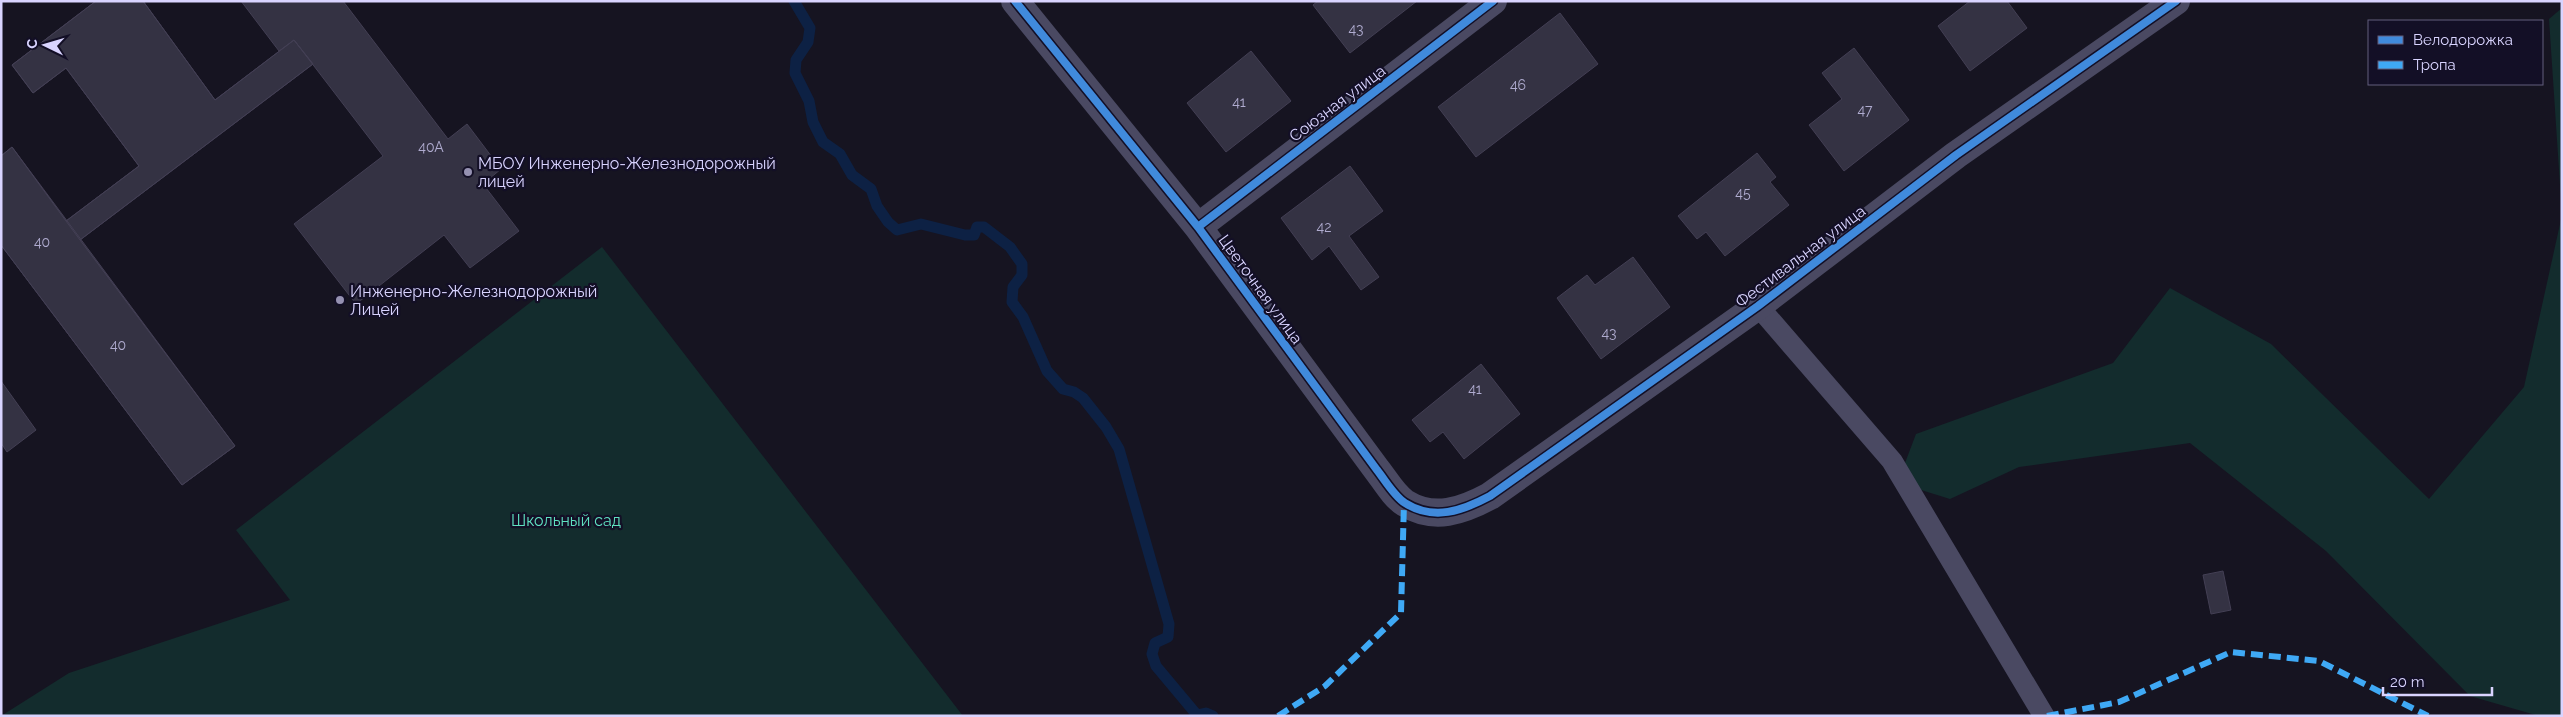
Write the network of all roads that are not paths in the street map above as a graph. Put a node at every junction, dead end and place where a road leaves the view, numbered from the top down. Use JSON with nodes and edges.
{"nodes":[{"id":1,"x":1015,"y":1,"type":"edge"},
{"id":2,"x":1493,"y":1,"type":"edge"},
{"id":3,"x":2176,"y":1,"type":"edge"},
{"id":4,"x":1198,"y":228,"type":"junction"},
{"id":5,"x":1758,"y":306,"type":"junction"},
{"id":6,"x":1432,"y":514,"type":"joint"},
{"id":7,"x":2044,"y":716,"type":"edge"}],
"edges":[{"from":1,"to":4,"type":"street","name":"Цветочная улица"},
{"from":2,"to":4,"type":"street","name":"Союзная улица"},
{"from":3,"to":5,"type":"street","name":"Фестивальная улица"},
{"from":4,"to":6,"type":"street","name":"Цветочная улица"},
{"from":5,"to":6,"type":"street","name":"Фестивальная улица"},
{"from":5,"to":7,"type":"lane"}]}
